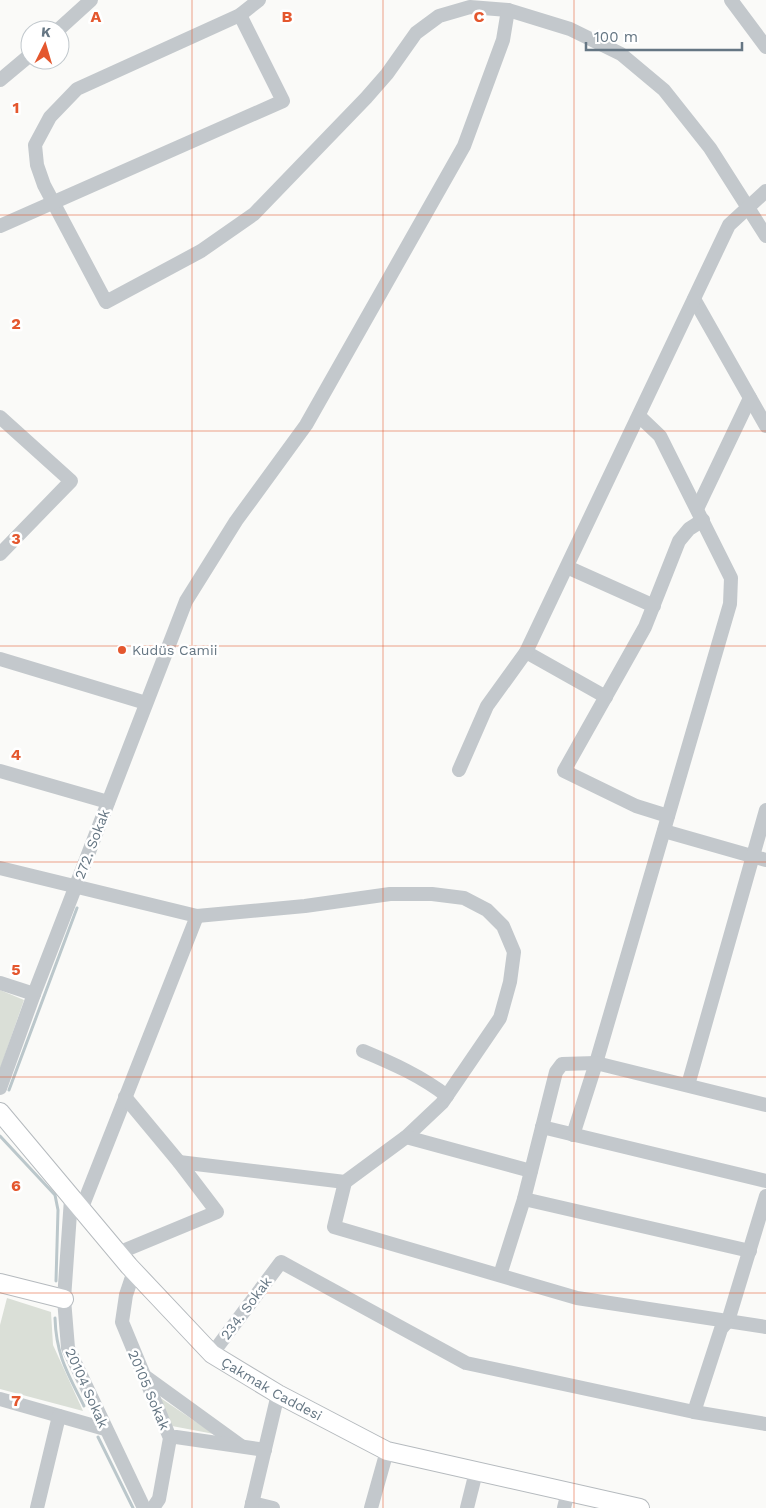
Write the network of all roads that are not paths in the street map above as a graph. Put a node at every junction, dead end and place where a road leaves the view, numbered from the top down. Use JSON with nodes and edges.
{"nodes":[{"id":1,"x":91,"y":0,"type":"edge"},
{"id":2,"x":259,"y":0,"type":"edge"},
{"id":3,"x":731,"y":0,"type":"edge"},
{"id":4,"x":508,"y":10,"type":"junction"},
{"id":5,"x":240,"y":15,"type":"junction"},
{"id":6,"x":69,"y":20,"type":"edge"},
{"id":7,"x":766,"y":47,"type":"edge"},
{"id":8,"x":20,"y":63,"type":"edge"},
{"id":9,"x":0,"y":80,"type":"edge"},
{"id":10,"x":766,"y":192,"type":"edge"},
{"id":11,"x":53,"y":203,"type":"junction"},
{"id":12,"x":747,"y":206,"type":"junction"},
{"id":13,"x":0,"y":226,"type":"edge"},
{"id":14,"x":766,"y":236,"type":"edge"},
{"id":15,"x":694,"y":299,"type":"junction"},
{"id":16,"x":750,"y":398,"type":"junction"},
{"id":17,"x":639,"y":416,"type":"junction"},
{"id":18,"x":0,"y":417,"type":"edge"},
{"id":19,"x":766,"y":426,"type":"edge"},
{"id":20,"x":700,"y":515,"type":"junction"},
{"id":21,"x":0,"y":554,"type":"edge"},
{"id":22,"x":567,"y":567,"type":"junction"},
{"id":23,"x":654,"y":606,"type":"junction"},
{"id":24,"x":526,"y":652,"type":"junction"},
{"id":25,"x":0,"y":659,"type":"edge"},
{"id":26,"x":606,"y":697,"type":"junction"},
{"id":27,"x":146,"y":703,"type":"junction"},
{"id":28,"x":459,"y":770,"type":"dead end"},
{"id":29,"x":0,"y":771,"type":"edge"},
{"id":30,"x":108,"y":802,"type":"junction"},
{"id":31,"x":766,"y":810,"type":"edge"},
{"id":32,"x":668,"y":816,"type":"junction"},
{"id":33,"x":664,"y":831,"type":"junction"},
{"id":34,"x":759,"y":858,"type":"edge"},
{"id":35,"x":0,"y":868,"type":"edge"},
{"id":36,"x":76,"y":887,"type":"junction"},
{"id":37,"x":197,"y":916,"type":"junction"},
{"id":38,"x":0,"y":983,"type":"edge"},
{"id":39,"x":34,"y":994,"type":"junction"},
{"id":40,"x":363,"y":1051,"type":"dead end"},
{"id":41,"x":596,"y":1063,"type":"junction"},
{"id":42,"x":688,"y":1085,"type":"junction"},
{"id":43,"x":0,"y":1088,"type":"edge"},
{"id":44,"x":447,"y":1096,"type":"junction"},
{"id":45,"x":125,"y":1097,"type":"junction"},
{"id":46,"x":766,"y":1104,"type":"edge"},
{"id":47,"x":0,"y":1112,"type":"edge"},
{"id":48,"x":542,"y":1128,"type":"junction"},
{"id":49,"x":573,"y":1135,"type":"junction"},
{"id":50,"x":406,"y":1137,"type":"junction"},
{"id":51,"x":179,"y":1162,"type":"junction"},
{"id":52,"x":532,"y":1171,"type":"junction"},
{"id":53,"x":766,"y":1181,"type":"edge"},
{"id":54,"x":345,"y":1182,"type":"junction"},
{"id":55,"x":766,"y":1196,"type":"edge"},
{"id":56,"x":524,"y":1199,"type":"junction"},
{"id":57,"x":76,"y":1204,"type":"junction"},
{"id":58,"x":750,"y":1251,"type":"junction"},
{"id":59,"x":118,"y":1253,"type":"junction"},
{"id":60,"x":134,"y":1271,"type":"junction"},
{"id":61,"x":500,"y":1275,"type":"junction"},
{"id":62,"x":0,"y":1285,"type":"edge"},
{"id":63,"x":64,"y":1299,"type":"junction"},
{"id":64,"x":728,"y":1321,"type":"junction"},
{"id":65,"x":766,"y":1327,"type":"edge"},
{"id":66,"x":212,"y":1354,"type":"junction"},
{"id":67,"x":143,"y":1375,"type":"junction"},
{"id":68,"x":278,"y":1394,"type":"junction"},
{"id":69,"x":0,"y":1399,"type":"edge"},
{"id":70,"x":694,"y":1412,"type":"junction"},
{"id":71,"x":59,"y":1416,"type":"junction"},
{"id":72,"x":766,"y":1424,"type":"edge"},
{"id":73,"x":105,"y":1429,"type":"junction"},
{"id":74,"x":176,"y":1437,"type":"dead end"},
{"id":75,"x":242,"y":1446,"type":"junction"},
{"id":76,"x":265,"y":1450,"type":"junction"},
{"id":77,"x":386,"y":1451,"type":"junction"},
{"id":78,"x":476,"y":1472,"type":"junction"},
{"id":79,"x":566,"y":1500,"type":"edge"},
{"id":80,"x":252,"y":1506,"type":"edge"},
{"id":81,"x":37,"y":1508,"type":"edge"},
{"id":82,"x":144,"y":1508,"type":"edge"},
{"id":83,"x":153,"y":1508,"type":"edge"},
{"id":84,"x":273,"y":1508,"type":"edge"},
{"id":85,"x":371,"y":1508,"type":"edge"},
{"id":86,"x":467,"y":1508,"type":"edge"},
{"id":87,"x":640,"y":1508,"type":"edge"}],
"edges":[{"from":1,"to":6,"type":"street"},
{"from":2,"to":5,"type":"street"},
{"from":3,"to":7,"type":"street"},
{"from":4,"to":11,"type":"street"},
{"from":4,"to":12,"type":"street"},
{"from":4,"to":27,"type":"street","name":"272. Sokak"},
{"from":5,"to":11,"type":"street"},
{"from":5,"to":11,"type":"street"},
{"from":8,"to":9,"type":"street"},
{"from":10,"to":12,"type":"street"},
{"from":11,"to":13,"type":"street"},
{"from":12,"to":14,"type":"street"},
{"from":12,"to":15,"type":"street"},
{"from":15,"to":16,"type":"street"},
{"from":15,"to":17,"type":"street"},
{"from":16,"to":19,"type":"street"},
{"from":16,"to":20,"type":"street"},
{"from":17,"to":20,"type":"street"},
{"from":17,"to":22,"type":"street"},
{"from":18,"to":21,"type":"street"},
{"from":20,"to":23,"type":"street"},
{"from":20,"to":32,"type":"street"},
{"from":22,"to":23,"type":"street"},
{"from":22,"to":24,"type":"street"},
{"from":23,"to":26,"type":"street"},
{"from":24,"to":26,"type":"street"},
{"from":24,"to":28,"type":"street"},
{"from":25,"to":27,"type":"street"},
{"from":26,"to":32,"type":"street"},
{"from":27,"to":30,"type":"street","name":"272. Sokak"},
{"from":29,"to":30,"type":"street"},
{"from":30,"to":36,"type":"street","name":"272. Sokak"},
{"from":31,"to":34,"type":"street"},
{"from":32,"to":33,"type":"street"},
{"from":33,"to":34,"type":"street"},
{"from":33,"to":41,"type":"street"},
{"from":34,"to":42,"type":"street"},
{"from":35,"to":36,"type":"street"},
{"from":36,"to":37,"type":"street"},
{"from":36,"to":39,"type":"street","name":"272. Sokak"},
{"from":37,"to":44,"type":"street"},
{"from":37,"to":45,"type":"street","name":"20104 Sokak"},
{"from":38,"to":39,"type":"street"},
{"from":39,"to":43,"type":"street","name":"272. Sokak"},
{"from":40,"to":44,"type":"street"},
{"from":41,"to":42,"type":"street"},
{"from":41,"to":48,"type":"street"},
{"from":41,"to":49,"type":"street"},
{"from":42,"to":46,"type":"street"},
{"from":44,"to":50,"type":"street"},
{"from":45,"to":51,"type":"street"},
{"from":45,"to":57,"type":"street","name":"20104 Sokak"},
{"from":47,"to":57,"type":"main road","name":"Çakmak Caddesi"},
{"from":48,"to":49,"type":"street"},
{"from":48,"to":52,"type":"street"},
{"from":49,"to":53,"type":"street"},
{"from":50,"to":52,"type":"street"},
{"from":50,"to":54,"type":"street"},
{"from":51,"to":54,"type":"street"},
{"from":51,"to":59,"type":"street"},
{"from":52,"to":56,"type":"street"},
{"from":54,"to":61,"type":"street"},
{"from":55,"to":58,"type":"street"},
{"from":56,"to":58,"type":"street"},
{"from":56,"to":61,"type":"street"},
{"from":57,"to":59,"type":"main road","name":"Çakmak Caddesi"},
{"from":57,"to":63,"type":"street","name":"20104 Sokak"},
{"from":58,"to":64,"type":"street"},
{"from":59,"to":60,"type":"main road","name":"Çakmak Caddesi"},
{"from":60,"to":66,"type":"main road","name":"Çakmak Caddesi"},
{"from":60,"to":67,"type":"street","name":"20105 Sokak"},
{"from":61,"to":64,"type":"street"},
{"from":62,"to":63,"type":"main road"},
{"from":63,"to":73,"type":"street","name":"20104 Sokak"},
{"from":64,"to":65,"type":"street"},
{"from":64,"to":70,"type":"street"},
{"from":66,"to":68,"type":"main road","name":"Çakmak Caddesi"},
{"from":66,"to":70,"type":"street","name":"234. Sokak"},
{"from":67,"to":75,"type":"street"},
{"from":67,"to":83,"type":"street","name":"20105 Sokak"},
{"from":68,"to":76,"type":"street"},
{"from":68,"to":77,"type":"main road","name":"Çakmak Caddesi"},
{"from":69,"to":71,"type":"street"},
{"from":70,"to":72,"type":"street"},
{"from":71,"to":73,"type":"street"},
{"from":71,"to":81,"type":"street"},
{"from":73,"to":82,"type":"street","name":"20104 Sokak"},
{"from":74,"to":75,"type":"street"},
{"from":75,"to":76,"type":"street"},
{"from":76,"to":80,"type":"street"},
{"from":77,"to":78,"type":"main road","name":"Çakmak Caddesi"},
{"from":77,"to":85,"type":"street"},
{"from":78,"to":79,"type":"main road","name":"Çakmak Caddesi"},
{"from":78,"to":86,"type":"street"},
{"from":79,"to":87,"type":"main road","name":"Çakmak Caddesi"},
{"from":80,"to":84,"type":"street"}]}
